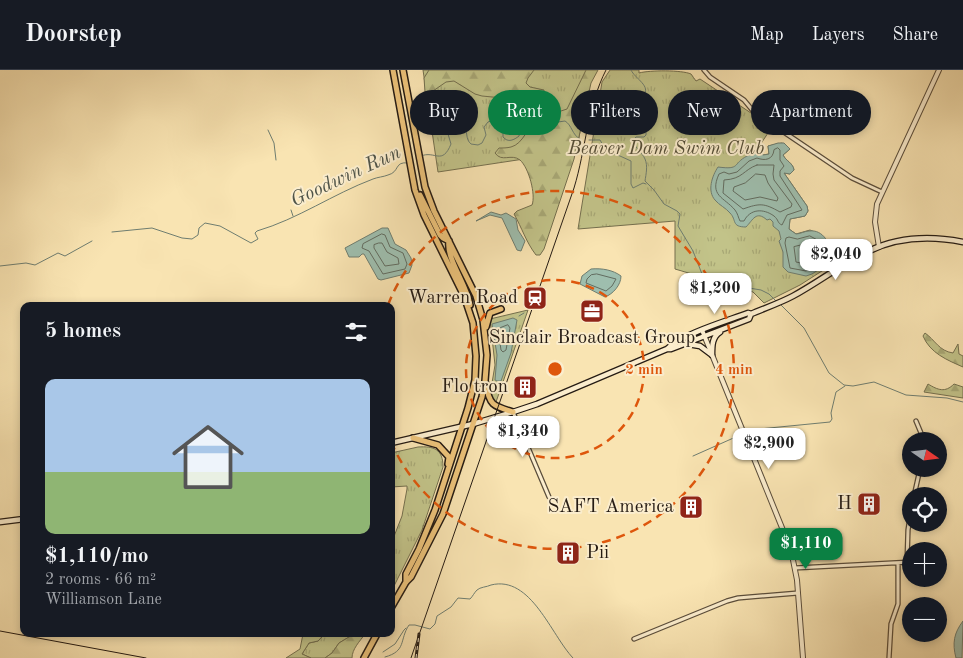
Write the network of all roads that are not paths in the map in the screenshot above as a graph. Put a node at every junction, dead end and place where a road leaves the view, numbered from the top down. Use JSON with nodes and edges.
{"nodes":[{"id":1,"x":393,"y":70,"type":"edge"},
{"id":2,"x":403,"y":70,"type":"edge"},
{"id":3,"x":704,"y":70,"type":"edge"},
{"id":4,"x":939,"y":70,"type":"edge"},
{"id":5,"x":412,"y":178,"type":"junction"},
{"id":6,"x":882,"y":192,"type":"junction"},
{"id":7,"x":449,"y":241,"type":"junction"},
{"id":8,"x":963,"y":242,"type":"edge"},
{"id":9,"x":879,"y":246,"type":"junction"},
{"id":10,"x":501,"y":309,"type":"dead end"},
{"id":11,"x":751,"y":314,"type":"junction"},
{"id":12,"x":473,"y":323,"type":"junction"},
{"id":13,"x":727,"y":328,"type":"junction"},
{"id":14,"x":485,"y":330,"type":"junction"},
{"id":15,"x":702,"y":330,"type":"junction"},
{"id":16,"x":705,"y":337,"type":"junction"},
{"id":17,"x":682,"y":345,"type":"junction"},
{"id":18,"x":667,"y":348,"type":"junction"},
{"id":19,"x":712,"y":355,"type":"junction"},
{"id":20,"x":485,"y":380,"type":"junction"},
{"id":21,"x":513,"y":412,"type":"junction"},
{"id":22,"x":916,"y":421,"type":"dead end"},
{"id":23,"x":473,"y":424,"type":"junction"},
{"id":24,"x":462,"y":427,"type":"junction"},
{"id":25,"x":921,"y":432,"type":"edge"},
{"id":26,"x":412,"y":438,"type":"junction"},
{"id":27,"x":395,"y":442,"type":"edge"},
{"id":28,"x":448,"y":468,"type":"junction"},
{"id":29,"x":549,"y":497,"type":"dead end"},
{"id":30,"x":20,"y":520,"type":"edge"},
{"id":31,"x":0,"y":522,"type":"edge"},
{"id":32,"x":898,"y":563,"type":"junction"},
{"id":33,"x":902,"y":563,"type":"edge"},
{"id":34,"x":796,"y":568,"type":"junction"},
{"id":35,"x":406,"y":582,"type":"junction"},
{"id":36,"x":400,"y":592,"type":"junction"},
{"id":37,"x":798,"y":593,"type":"junction"},
{"id":38,"x":395,"y":595,"type":"edge"},
{"id":39,"x":395,"y":601,"type":"edge"},
{"id":40,"x":375,"y":637,"type":"edge"},
{"id":41,"x":634,"y":639,"type":"dead end"},
{"id":42,"x":364,"y":658,"type":"edge"},
{"id":43,"x":804,"y":658,"type":"edge"},
{"id":44,"x":889,"y":658,"type":"edge"}],
"edges":[{"from":1,"to":5,"type":"main road"},
{"from":2,"to":7,"type":"main road"},
{"from":3,"to":6,"type":"street"},
{"from":4,"to":6,"type":"street"},
{"from":5,"to":7,"type":"main road"},
{"from":5,"to":12,"type":"main road"},
{"from":6,"to":9,"type":"street"},
{"from":7,"to":12,"type":"main road"},
{"from":7,"to":14,"type":"main road"},
{"from":8,"to":9,"type":"main road"},
{"from":9,"to":11,"type":"main road"},
{"from":10,"to":14,"type":"main road"},
{"from":11,"to":13,"type":"main road"},
{"from":11,"to":15,"type":"main road"},
{"from":12,"to":24,"type":"main road"},
{"from":13,"to":16,"type":"main road"},
{"from":13,"to":19,"type":"main road"},
{"from":14,"to":20,"type":"main road"},
{"from":15,"to":16,"type":"street"},
{"from":15,"to":18,"type":"main road"},
{"from":16,"to":17,"type":"main road"},
{"from":16,"to":19,"type":"street"},
{"from":17,"to":18,"type":"main road"},
{"from":17,"to":19,"type":"main road"},
{"from":18,"to":21,"type":"main road"},
{"from":19,"to":34,"type":"street"},
{"from":20,"to":21,"type":"main road"},
{"from":20,"to":23,"type":"main road"},
{"from":21,"to":23,"type":"main road"},
{"from":21,"to":29,"type":"street"},
{"from":22,"to":25,"type":"street"},
{"from":23,"to":24,"type":"main road"},
{"from":23,"to":35,"type":"main road"},
{"from":24,"to":26,"type":"main road"},
{"from":24,"to":28,"type":"main road"},
{"from":26,"to":27,"type":"main road"},
{"from":26,"to":28,"type":"main road"},
{"from":28,"to":35,"type":"main road"},
{"from":30,"to":31,"type":"main road"},
{"from":32,"to":33,"type":"street"},
{"from":32,"to":34,"type":"street"},
{"from":32,"to":44,"type":"street"},
{"from":34,"to":37,"type":"street"},
{"from":35,"to":36,"type":"main road"},
{"from":36,"to":38,"type":"main road"},
{"from":36,"to":39,"type":"main road"},
{"from":37,"to":41,"type":"street"},
{"from":37,"to":43,"type":"street"},
{"from":40,"to":42,"type":"main road"}]}
